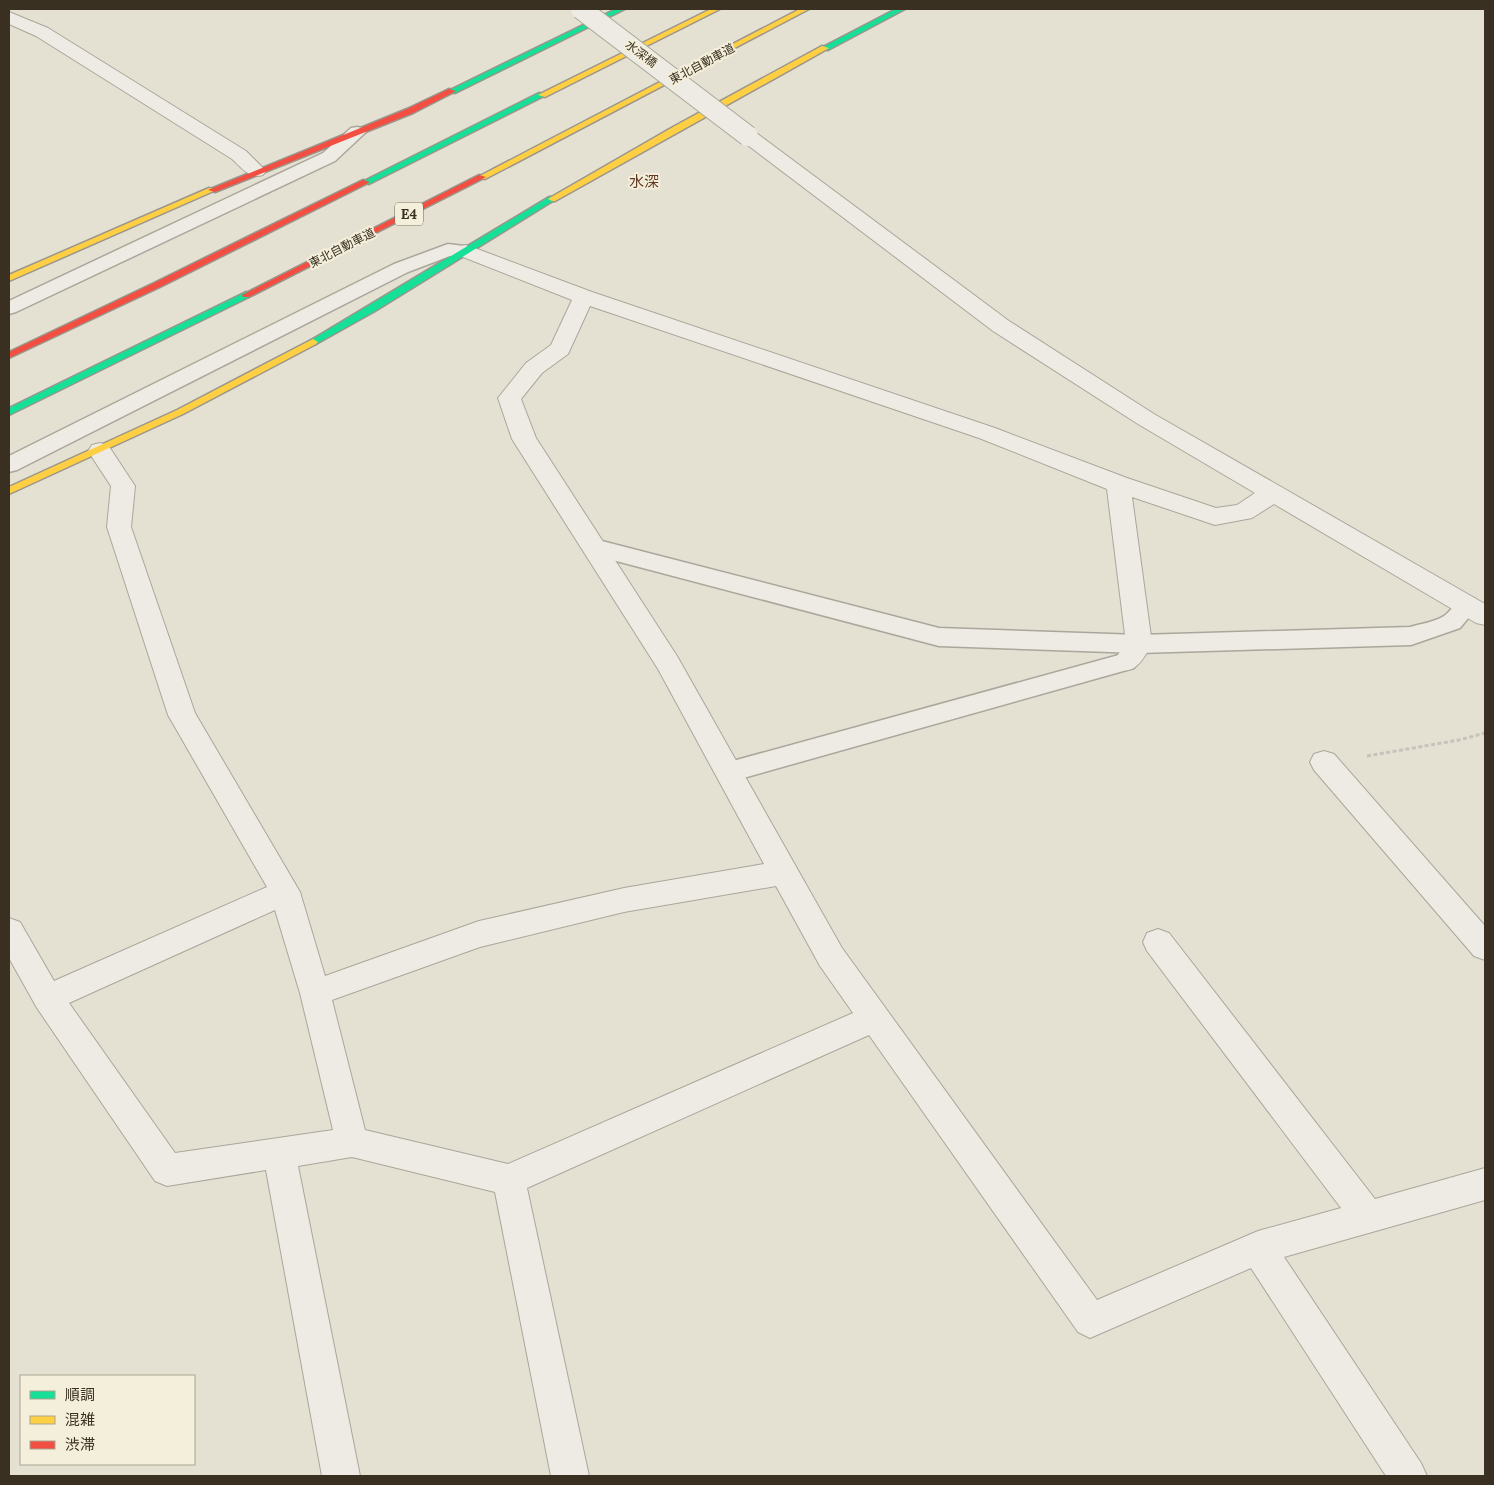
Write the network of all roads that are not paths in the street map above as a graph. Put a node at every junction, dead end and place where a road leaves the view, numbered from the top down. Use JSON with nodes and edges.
{"nodes":[{"id":1,"x":581,"y":9,"type":"edge"},
{"id":2,"x":621,"y":9,"type":"edge"},
{"id":3,"x":716,"y":9,"type":"edge"},
{"id":4,"x":805,"y":9,"type":"edge"},
{"id":5,"x":901,"y":9,"type":"edge"},
{"id":6,"x":9,"y":16,"type":"edge"},
{"id":7,"x":357,"y":132,"type":"junction"},
{"id":8,"x":256,"y":171,"type":"junction"},
{"id":9,"x":465,"y":251,"type":"junction"},
{"id":10,"x":9,"y":278,"type":"edge"},
{"id":11,"x":584,"y":297,"type":"junction"},
{"id":12,"x":9,"y":308,"type":"edge"},
{"id":13,"x":9,"y":354,"type":"edge"},
{"id":14,"x":9,"y":412,"type":"edge"},
{"id":15,"x":100,"y":451,"type":"junction"},
{"id":16,"x":9,"y":465,"type":"edge"},
{"id":17,"x":1118,"y":484,"type":"junction"},
{"id":18,"x":9,"y":491,"type":"edge"},
{"id":19,"x":1272,"y":494,"type":"junction"},
{"id":20,"x":594,"y":547,"type":"junction"},
{"id":21,"x":1476,"y":610,"type":"edge"},
{"id":22,"x":1133,"y":653,"type":"junction"},
{"id":23,"x":1324,"y":762,"type":"road end"},
{"id":24,"x":729,"y":772,"type":"junction"},
{"id":25,"x":785,"y":872,"type":"junction"},
{"id":26,"x":285,"y":892,"type":"junction"},
{"id":27,"x":9,"y":931,"type":"edge"},
{"id":28,"x":1158,"y":942,"type":"dead end"},
{"id":29,"x":1485,"y":947,"type":"edge"},
{"id":30,"x":314,"y":993,"type":"junction"},
{"id":31,"x":48,"y":998,"type":"junction"},
{"id":32,"x":876,"y":1018,"type":"junction"},
{"id":33,"x":352,"y":1142,"type":"junction"},
{"id":34,"x":279,"y":1153,"type":"junction"},
{"id":35,"x":509,"y":1180,"type":"junction"},
{"id":36,"x":1485,"y":1184,"type":"edge"},
{"id":37,"x":1368,"y":1217,"type":"junction"},
{"id":38,"x":1258,"y":1248,"type":"junction"},
{"id":39,"x":341,"y":1476,"type":"edge"},
{"id":40,"x":570,"y":1476,"type":"edge"},
{"id":41,"x":1408,"y":1476,"type":"edge"}],
"edges":[{"from":1,"to":19,"type":"street","name":"水深橋","bridge":true},
{"from":2,"to":7,"type":"main road"},
{"from":3,"to":13,"type":"main road"},
{"from":4,"to":14,"type":"main road","name":"東北自動車道","number":"E4"},
{"from":5,"to":9,"type":"main road"},
{"from":6,"to":8,"type":"street"},
{"from":7,"to":8,"type":"main road"},
{"from":7,"to":12,"type":"lane"},
{"from":8,"to":10,"type":"main road"},
{"from":9,"to":11,"type":"street"},
{"from":9,"to":15,"type":"main road"},
{"from":9,"to":16,"type":"lane"},
{"from":11,"to":17,"type":"street"},
{"from":11,"to":20,"type":"street"},
{"from":15,"to":18,"type":"main road"},
{"from":15,"to":26,"type":"street"},
{"from":17,"to":19,"type":"street"},
{"from":17,"to":22,"type":"street"},
{"from":19,"to":21,"type":"street","name":"水深橋"},
{"from":20,"to":22,"type":"lane"},
{"from":20,"to":24,"type":"street"},
{"from":21,"to":22,"type":"lane"},
{"from":22,"to":24,"type":"lane"},
{"from":23,"to":29,"type":"street"},
{"from":24,"to":25,"type":"street"},
{"from":25,"to":30,"type":"street"},
{"from":25,"to":32,"type":"street"},
{"from":26,"to":30,"type":"street"},
{"from":26,"to":31,"type":"street"},
{"from":27,"to":31,"type":"street"},
{"from":28,"to":37,"type":"street"},
{"from":30,"to":33,"type":"street"},
{"from":31,"to":34,"type":"street"},
{"from":32,"to":35,"type":"street"},
{"from":32,"to":38,"type":"street"},
{"from":33,"to":34,"type":"street"},
{"from":33,"to":35,"type":"street"},
{"from":34,"to":39,"type":"street"},
{"from":35,"to":40,"type":"street"},
{"from":36,"to":37,"type":"street"},
{"from":37,"to":38,"type":"street"},
{"from":38,"to":41,"type":"street"}]}
